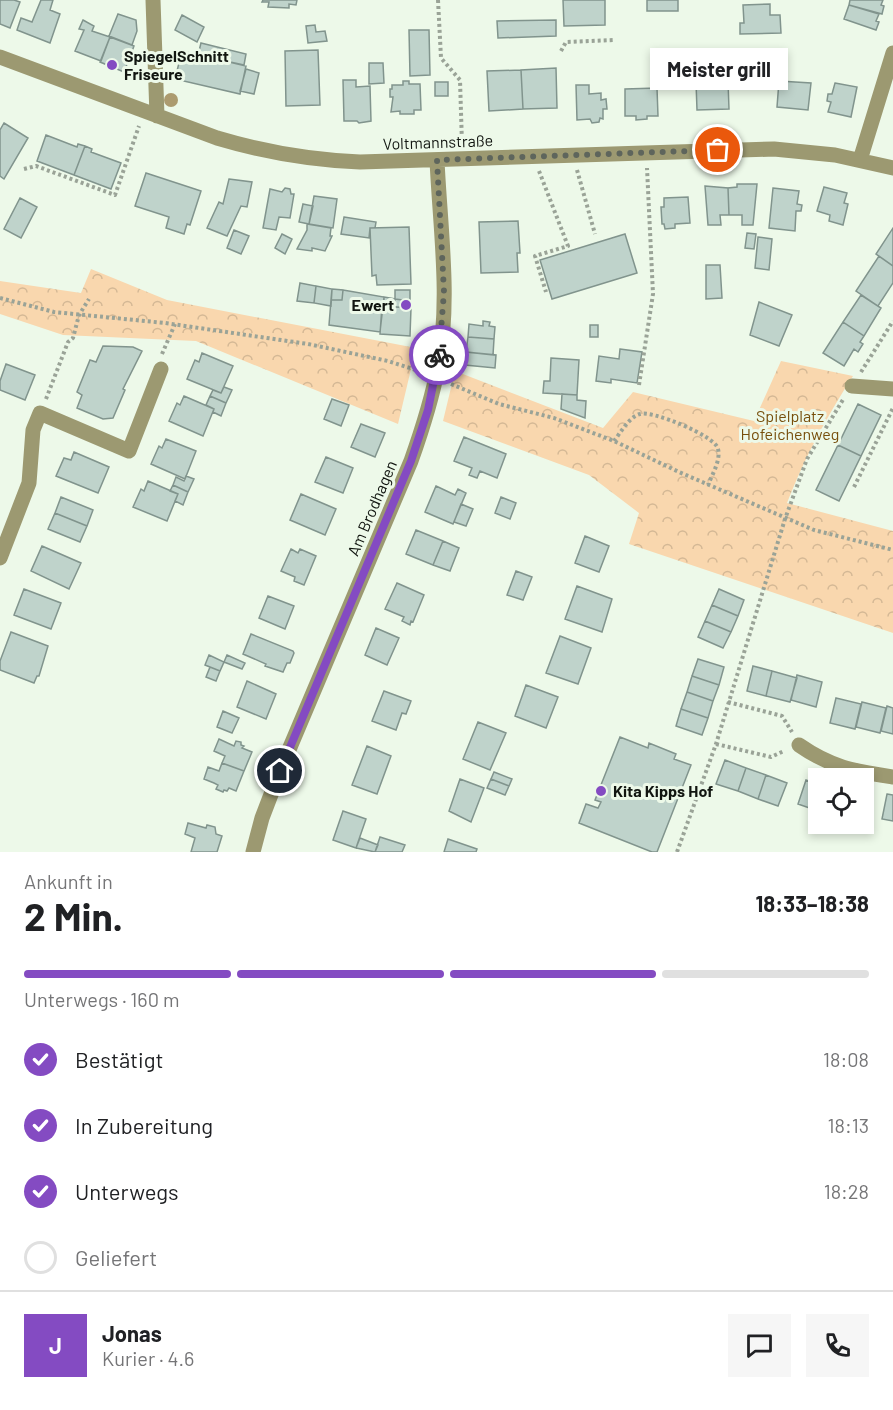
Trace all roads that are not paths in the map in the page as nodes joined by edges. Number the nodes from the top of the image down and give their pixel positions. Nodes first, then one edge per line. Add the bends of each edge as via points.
1 (153, 0) edge
2 (893, 53) edge
3 (5, 59) edge
4 (0, 73) edge
5 (151, 113) junction
6 (437, 160) junction
7 (860, 160) junction
8 (893, 168) edge
9 (161, 369) road end
10 (852, 386) road end
11 (893, 389) edge
12 (0, 558) edge
13 (799, 745) road end
14 (893, 777) edge
15 (253, 852) edge

1 - 5 street
2 - 7 street
3 - 4 street
3 - 5 street, Voltmannstraße
5 - 6 street, Voltmannstraße via 228,141 293,156 360,162
6 - 7 street, Voltmannstraße via 774,149
6 - 15 street, Am Brodhagen via 444,292 436,378 411,461 280,771
7 - 8 street, Voltmannstraße
9 - 12 street via 129,451 40,413 33,430 30,483
10 - 11 street
13 - 14 street via 821,760 854,771

